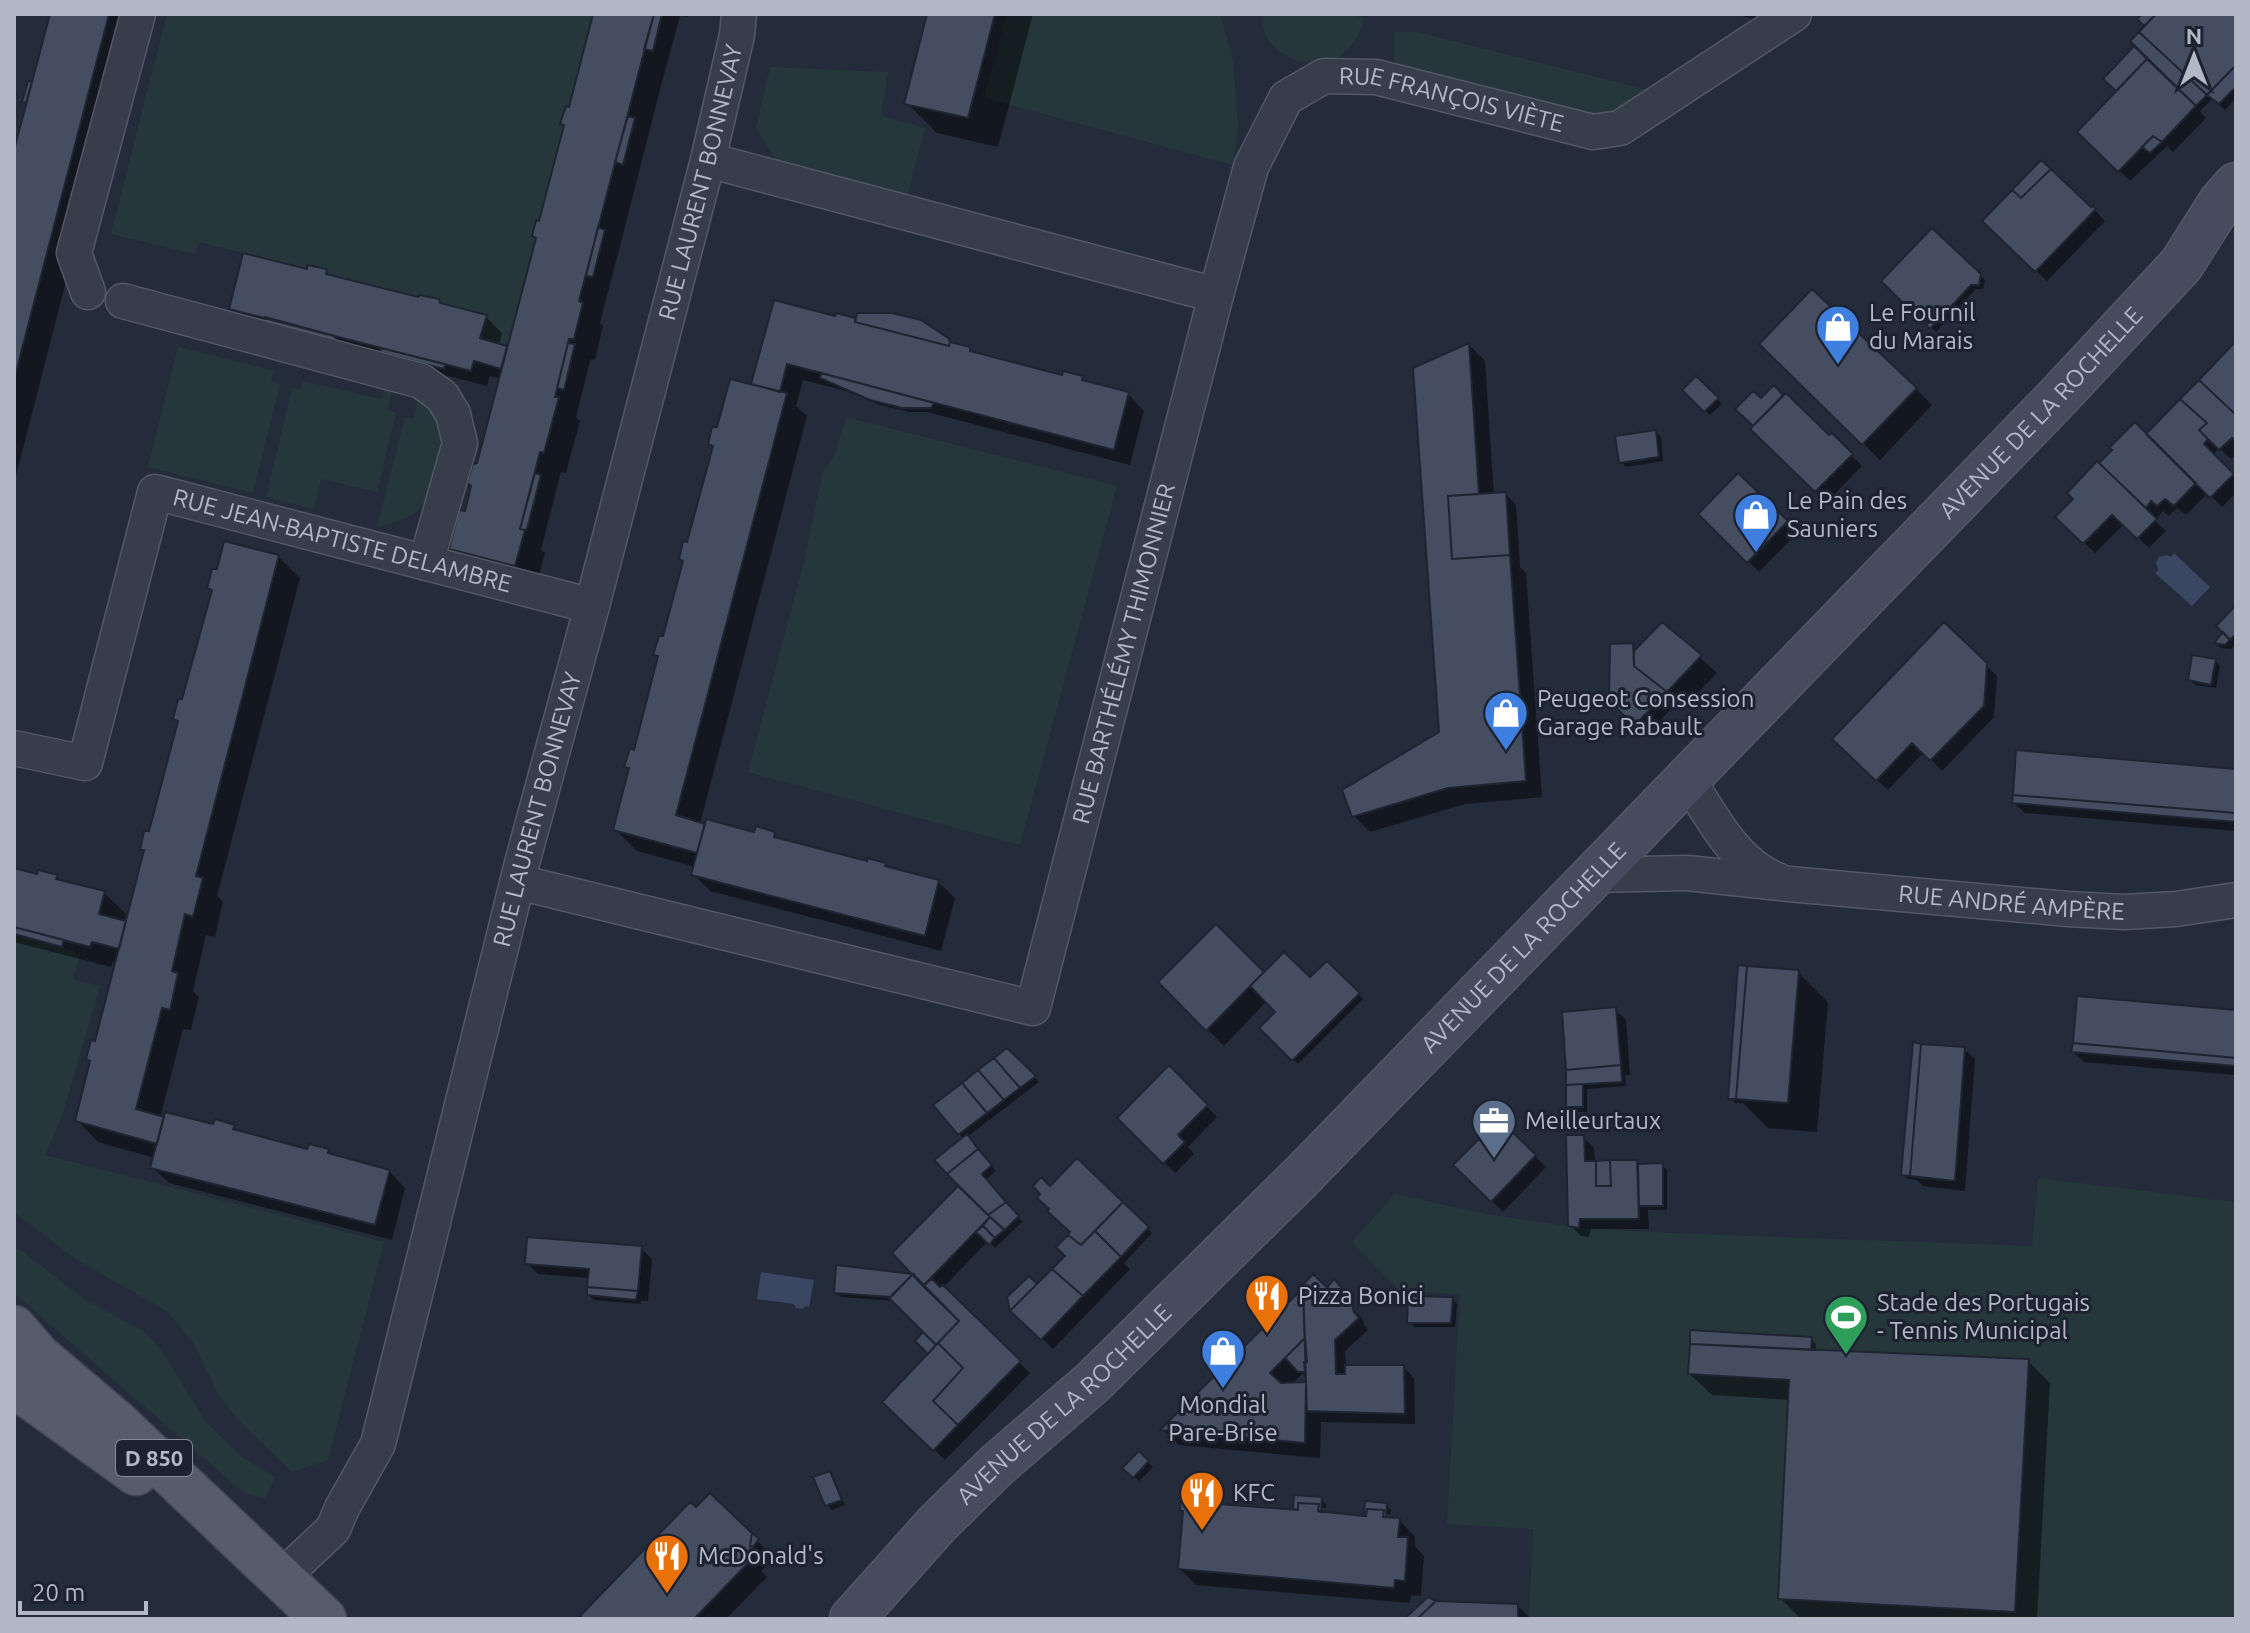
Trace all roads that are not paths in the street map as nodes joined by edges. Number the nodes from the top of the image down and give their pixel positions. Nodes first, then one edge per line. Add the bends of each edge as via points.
1 (138, 14) edge
2 (739, 14) edge
3 (1794, 14) edge
4 (708, 160) junction
5 (2236, 185) edge
6 (2236, 223) edge
7 (2181, 265) junction
8 (88, 292) dead end
9 (1216, 295) junction
10 (123, 301) dead end
11 (426, 563) junction
12 (592, 606) junction
13 (14, 748) edge
14 (1687, 778) junction
15 (1593, 875) junction
16 (518, 882) junction
17 (1789, 884) junction
18 (2236, 900) edge
19 (14, 1328) edge
20 (14, 1385) edge
21 (281, 1578) junction
22 (324, 1619) edge
23 (852, 1619) edge

1 - 8 street via 74,253
2 - 4 street, RUE LAURENT BONNEVAY
3 - 9 street, RUE FRANÇOIS VIÈTE via 1620,128 1593,132 1376,77 1324,76 1286,98 1251,167
4 - 9 street
4 - 12 street, RUE LAURENT BONNEVAY
5 - 7 main road, AVENUE DE LA ROCHELLE
6 - 7 main road, AVENUE DE LA ROCHELLE
7 - 14 main road, AVENUE DE LA ROCHELLE
9 - 16 street, RUE BARTHÉLÉMY THIMONNIER via 1033,1008
10 - 11 street via 421,381 442,396 460,443
11 - 12 street, RUE JEAN-BAPTISTE DELAMBRE
11 - 13 street, RUE JEAN-BAPTISTE DELAMBRE via 155,492 85,763
12 - 16 street, RUE LAURENT BONNEVAY
14 - 15 main road, AVENUE DE LA ROCHELLE
14 - 17 street, RUE ANDRÉ AMPÈRE via 1745,859 1764,875
15 - 17 street, RUE ANDRÉ AMPÈRE via 1687,873
15 - 23 main road, AVENUE DE LA ROCHELLE via 1291,1187 1093,1382 937,1524
16 - 21 street, RUE LAURENT BONNEVAY via 378,1444 333,1529
17 - 18 street, RUE ANDRÉ AMPÈRE via 2124,912
19 - 21 main road, D 850 via 38,1356
20 - 21 main road, D 850
21 - 22 main road, D 850

